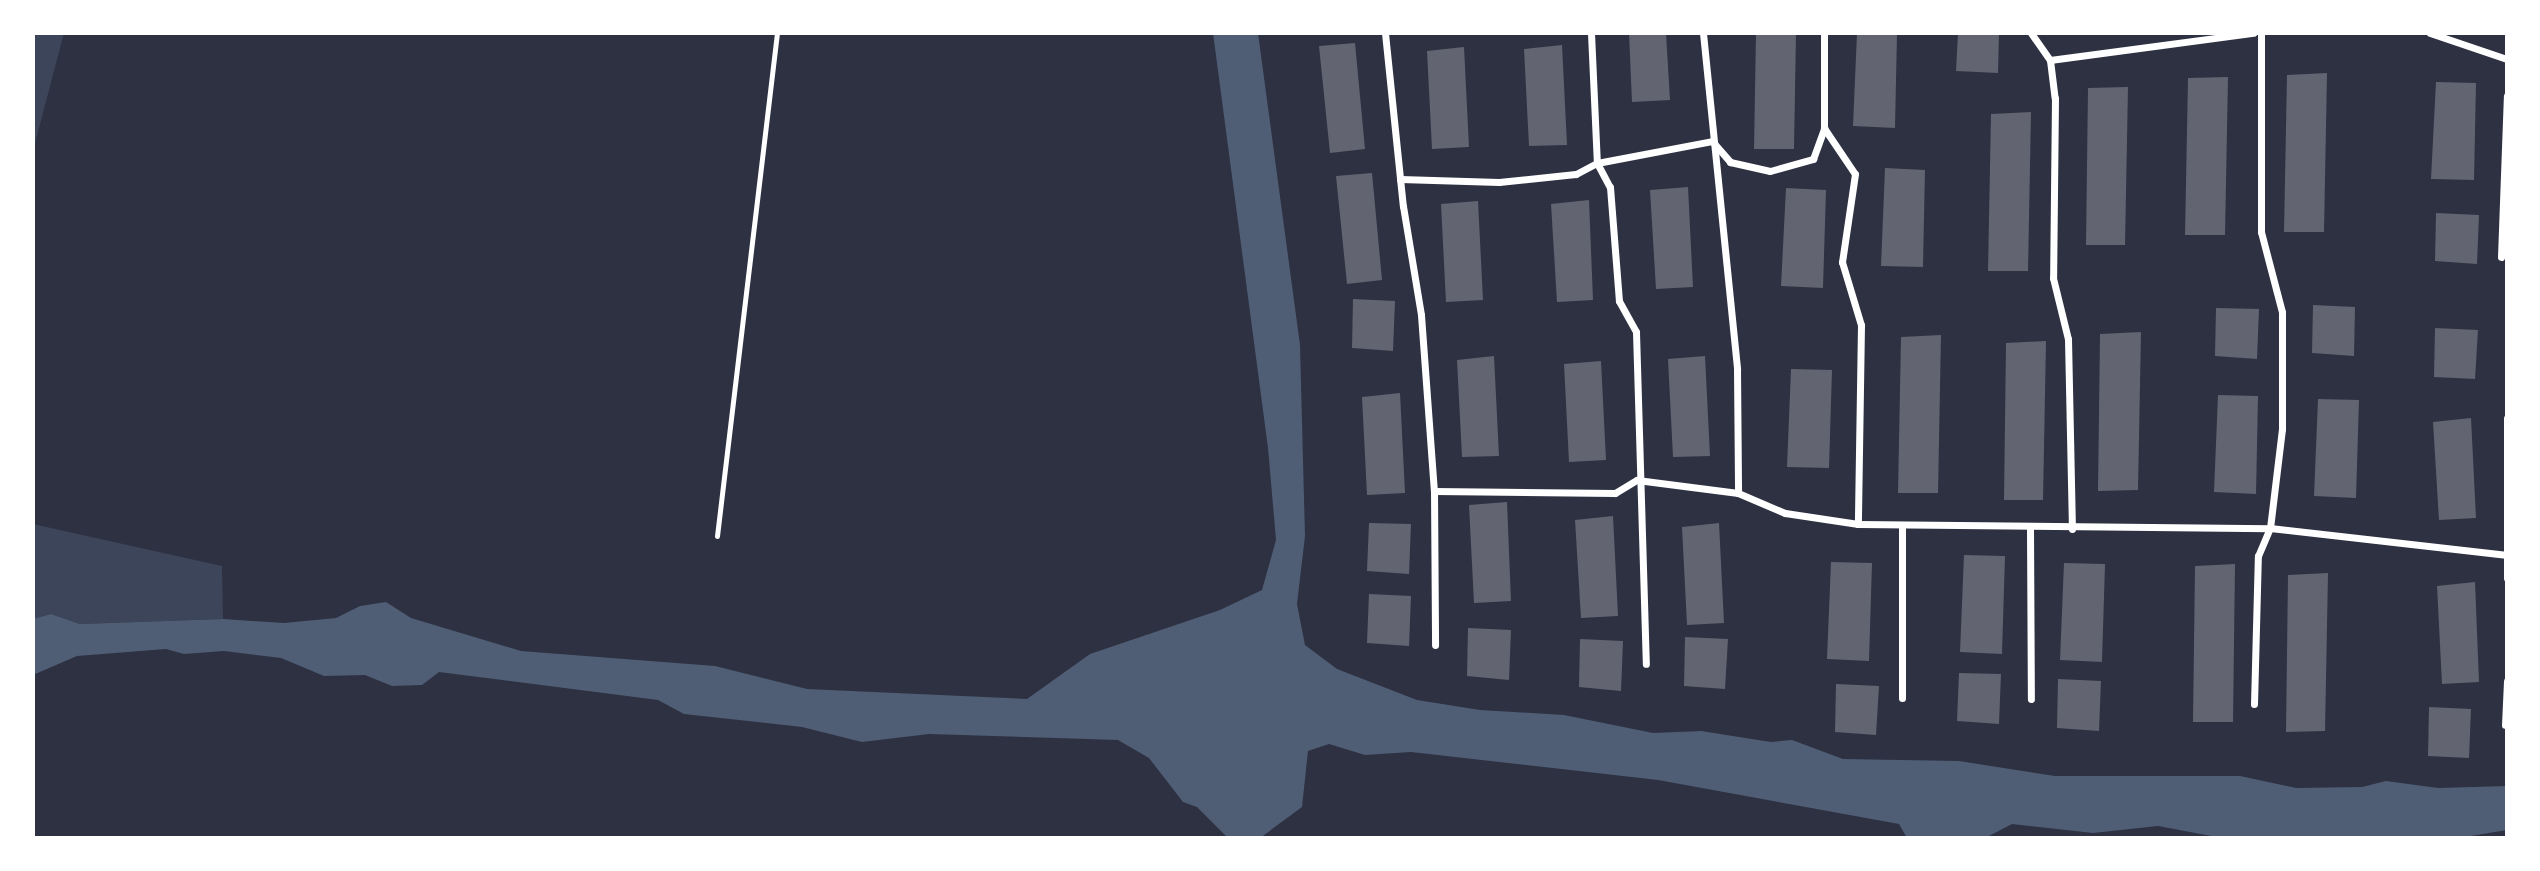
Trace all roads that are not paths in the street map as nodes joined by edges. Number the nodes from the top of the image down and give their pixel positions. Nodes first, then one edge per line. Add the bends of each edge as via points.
1 (778, 33) edge
2 (1385, 33) edge
3 (1591, 33) edge
4 (1703, 33) edge
5 (1824, 33) edge
6 (2031, 33) edge
7 (2253, 33) edge
8 (2261, 33) edge
9 (2430, 33) edge
10 (2507, 59) edge
11 (2050, 60) junction
12 (2507, 96) edge
13 (1824, 128) junction
14 (1713, 141) junction
15 (1597, 163) junction
16 (1400, 179) junction
17 (2501, 257) dead end
18 (2507, 418) edge
19 (1637, 481) junction
20 (1434, 491) junction
21 (1738, 493) junction
22 (1858, 524) junction
23 (1902, 527) junction
24 (2030, 528) junction
25 (2270, 528) junction
26 (2072, 529) junction
27 (717, 536) dead end
28 (2505, 555) edge
29 (2507, 578) edge
30 (1435, 645) dead end
31 (1646, 664) dead end
32 (2507, 681) edge
33 (1902, 698) dead end
34 (2032, 699) dead end
35 (2254, 704) dead end
36 (2505, 725) dead end

1 - 27 lane
2 - 16 street
3 - 15 street
4 - 14 street
5 - 13 street
6 - 11 street
7 - 11 street
8 - 25 street via 2261,232 2282,312 2282,429
9 - 10 street
11 - 26 street via 2055,98 2053,278 2068,339
12 - 17 street
13 - 14 street via 1813,159 1770,171 1730,162
13 - 22 street via 1855,174 1842,262 1861,325
14 - 15 street
14 - 21 street via 1737,369
15 - 16 street via 1576,174 1499,182
15 - 19 street via 1611,187 1619,301 1636,332
16 - 20 street via 1421,315
18 - 28 street
19 - 20 street via 1615,492
19 - 21 street
19 - 31 street
20 - 30 street
21 - 22 street via 1785,513
22 - 23 street
23 - 24 street
23 - 33 street
24 - 26 street
24 - 34 street
25 - 26 street
25 - 28 street
25 - 35 street via 2258,556
28 - 29 street
32 - 36 street

